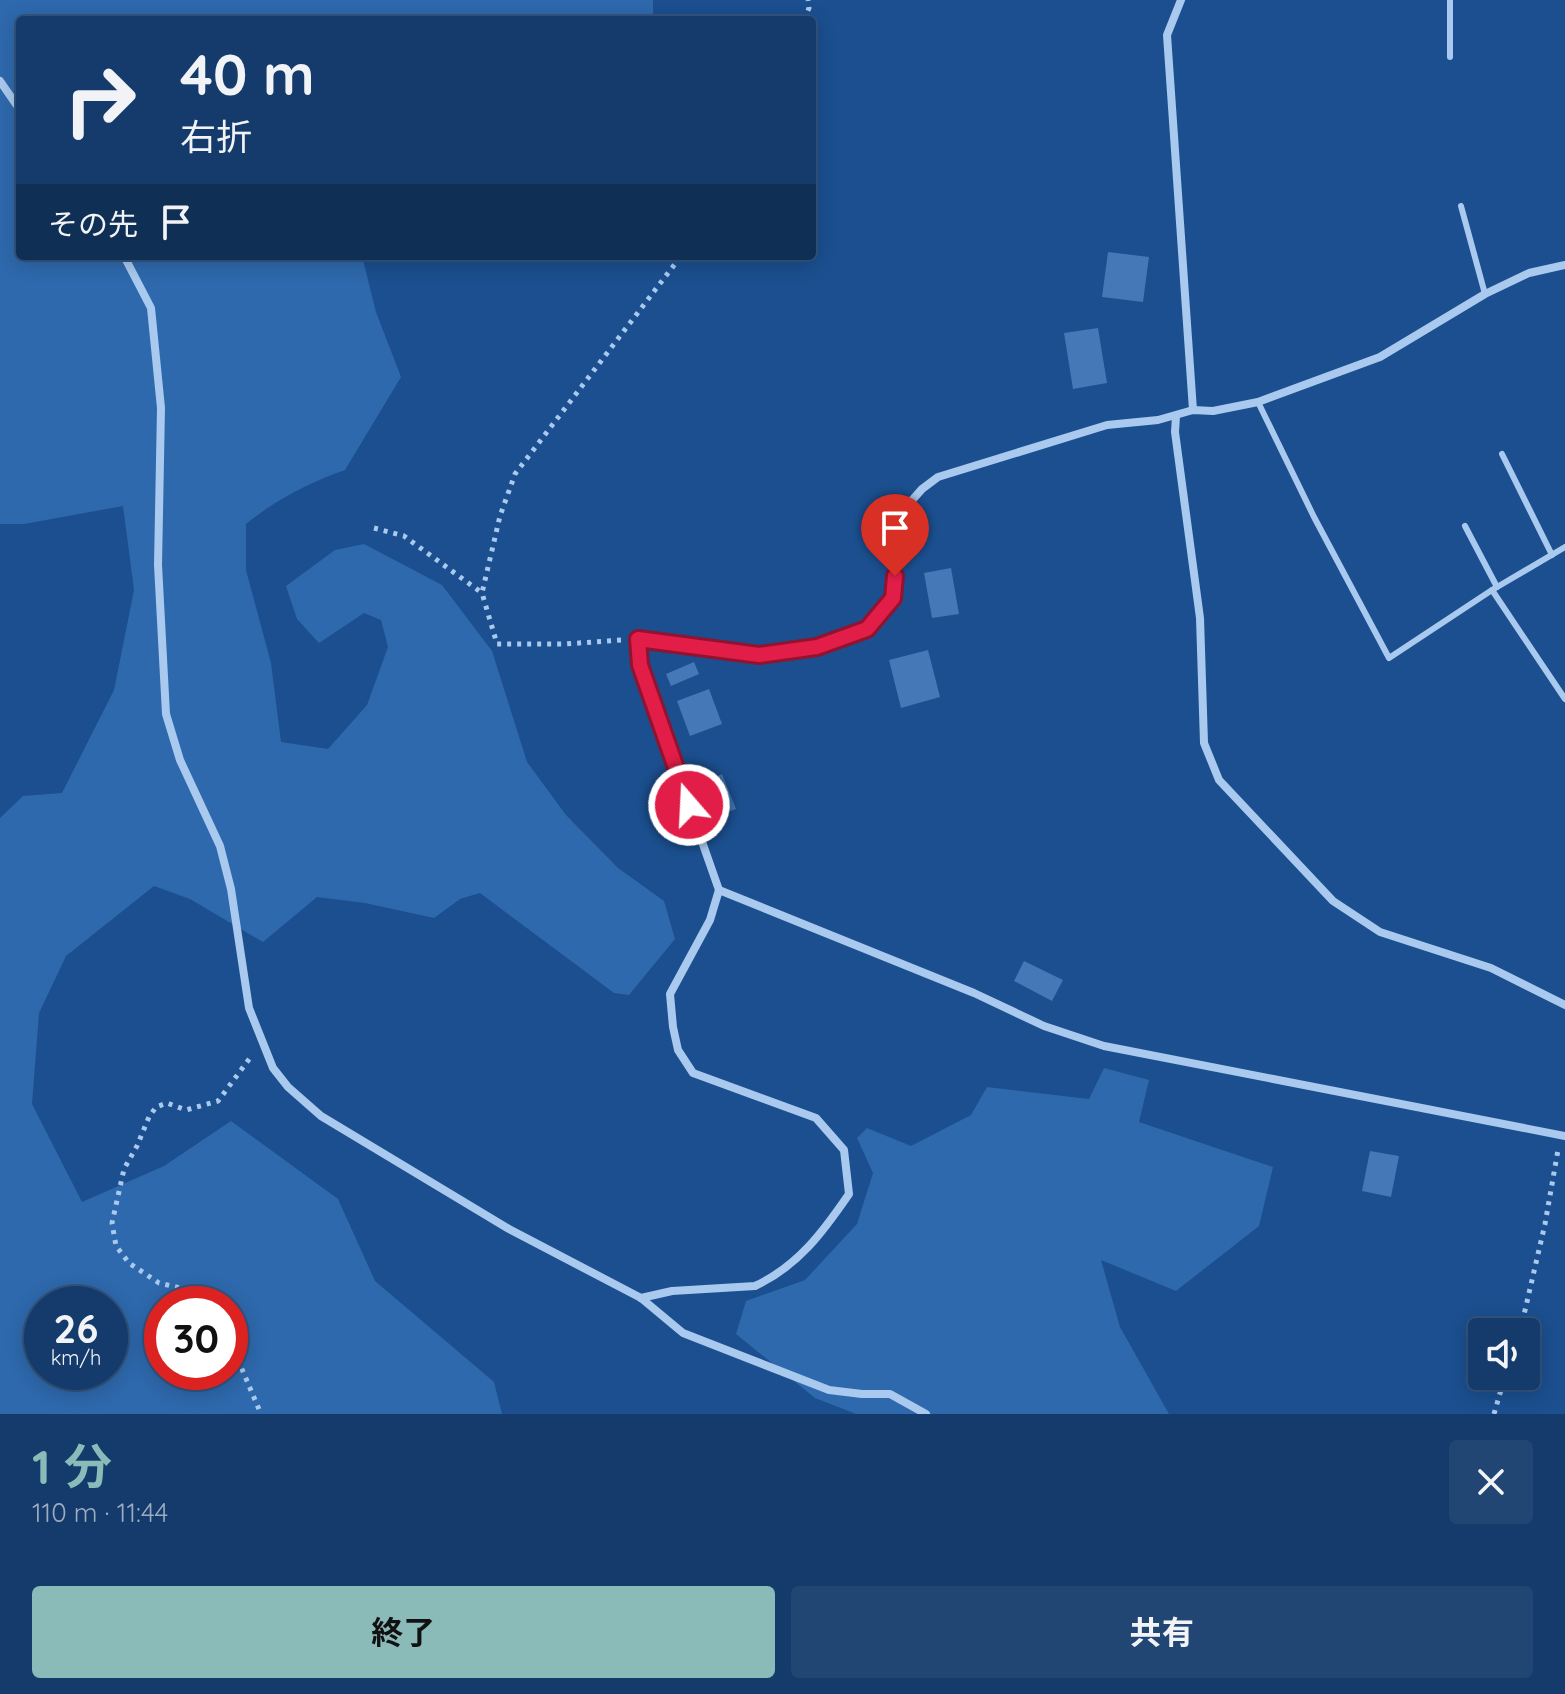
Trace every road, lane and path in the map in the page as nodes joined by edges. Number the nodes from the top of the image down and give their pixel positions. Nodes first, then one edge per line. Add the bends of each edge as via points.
1 (1181, 0) edge
2 (1450, 0) edge
3 (1450, 57) dead end
4 (0, 81) edge
5 (16, 104) edge
6 (1461, 206) dead end
7 (126, 260) edge
8 (678, 260) edge
9 (1565, 265) edge
10 (1485, 294) junction
11 (1258, 402) junction
12 (1193, 410) junction
13 (1176, 416) junction
14 (1502, 454) dead end
15 (1465, 526) dead end
16 (374, 528) dead end
17 (1565, 547) edge
18 (1552, 555) junction
19 (1494, 588) junction
20 (482, 593) junction
21 (638, 639) junction
22 (1565, 699) edge
23 (719, 890) junction
24 (1565, 1005) edge
25 (260, 1040) junction
26 (1564, 1131) edge
27 (172, 1286) edge
28 (641, 1298) junction
29 (1523, 1318) edge
30 (248, 1383) edge
31 (1501, 1390) edge
32 (261, 1414) edge
33 (926, 1414) edge
34 (1494, 1414) edge

1 - 12 street via 1167,35
2 - 3 lane
4 - 5 street
6 - 10 lane
7 - 25 street via 151,308 161,408 158,565 166,714 180,760 220,846 249,1008
8 - 20 path via 515,474
9 - 10 street via 1529,273
10 - 11 street via 1380,357
11 - 12 street
11 - 19 lane via 1389,658
12 - 13 street
13 - 21 street via 1107,425 938,477 907,506 893,598 867,629 817,647 759,655
13 - 24 street via 1200,618 1204,743 1219,780 1333,901 1380,932 1491,968
14 - 18 lane
15 - 19 lane
16 - 20 path via 404,536
17 - 18 lane
18 - 19 lane
19 - 22 lane
20 - 21 path via 497,644
21 - 23 street via 640,665
23 - 26 street via 1104,1046
23 - 28 street via 710,920 670,994 678,1050 693,1073 816,1118 844,1150 849,1194 821,1236 766,1281
25 - 27 path via 218,1101 186,1110 167,1103 156,1107 124,1169 112,1223 116,1246 129,1263
25 - 28 street via 280,1078 321,1116 509,1229
26 - 29 path
28 - 33 street via 683,1333 829,1390 890,1394
30 - 32 path
31 - 34 path

